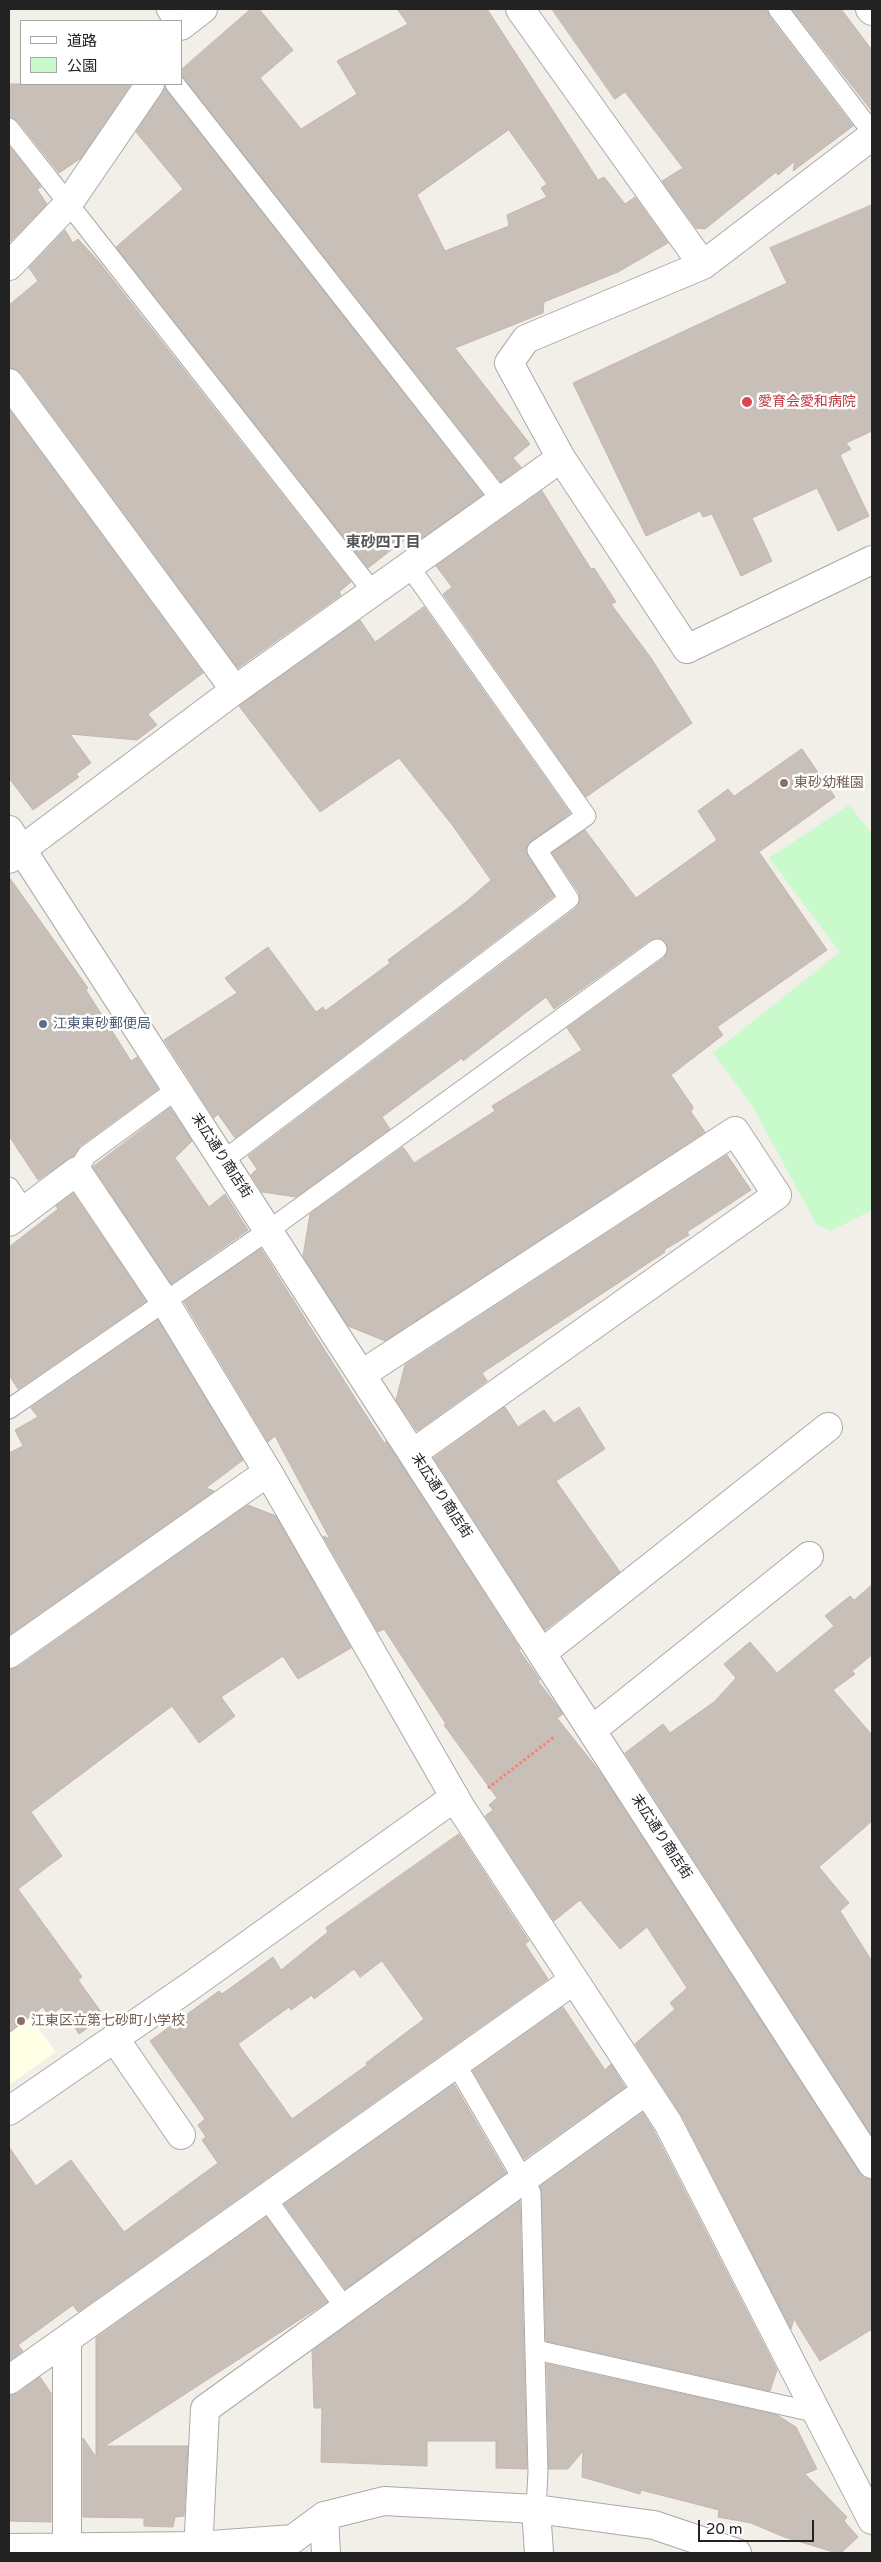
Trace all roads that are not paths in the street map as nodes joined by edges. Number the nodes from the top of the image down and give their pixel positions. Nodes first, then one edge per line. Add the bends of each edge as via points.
1 (166, 9) edge
2 (203, 9) edge
3 (520, 9) edge
4 (778, 9) edge
5 (172, 20) edge
6 (182, 25) edge
7 (149, 85) edge
8 (176, 85) edge
9 (9, 128) edge
10 (872, 132) edge
11 (872, 136) edge
12 (68, 204) junction
13 (703, 265) junction
14 (9, 266) edge
15 (9, 383) edge
16 (561, 458) junction
17 (501, 500) junction
18 (872, 560) edge
19 (408, 566) junction
20 (373, 592) junction
21 (235, 690) junction
22 (13, 846) edge
23 (657, 949) dead end
24 (177, 1088) junction
25 (224, 1160) junction
26 (76, 1171) junction
27 (9, 1187) edge
28 (16, 1216) edge
29 (269, 1230) junction
30 (165, 1302) junction
31 (362, 1374) junction
32 (9, 1409) edge
33 (828, 1428) dead end
34 (413, 1453) junction
35 (268, 1472) junction
36 (809, 1556) dead end
37 (542, 1653) junction
38 (9, 1654) edge
39 (587, 1723) junction
40 (458, 1802) junction
41 (574, 1980) junction
42 (115, 2039) junction
43 (456, 2064) junction
44 (646, 2091) junction
45 (9, 2111) edge
46 (180, 2135) dead end
47 (872, 2164) edge
48 (524, 2179) junction
49 (266, 2198) junction
50 (345, 2308) junction
51 (67, 2340) junction
52 (536, 2350) junction
53 (9, 2380) edge
54 (818, 2413) junction
55 (536, 2509) junction
56 (324, 2516) junction
57 (872, 2520) edge
58 (9, 2548) edge
59 (198, 2550) edge
60 (67, 2551) edge
61 (326, 2553) edge
62 (540, 2553) edge
63 (737, 2553) edge

1 - 5 lane
2 - 6 street
3 - 13 street
4 - 10 lane
7 - 12 street
8 - 17 lane
9 - 12 lane
11 - 13 street
12 - 14 street
12 - 20 lane
13 - 16 street via 526,339 509,364
15 - 21 street
16 - 17 street
16 - 18 street via 687,649
17 - 19 street
19 - 20 street
19 - 25 lane via 586,816 537,850 569,899
20 - 21 street
21 - 22 street
22 - 24 street, 末広通り商店街
23 - 29 lane
24 - 25 street, 末広通り商店街
24 - 26 lane via 87,1155
25 - 29 street, 末広通り商店街
26 - 28 street
26 - 30 street
27 - 28 lane
29 - 30 lane
29 - 31 street, 末広通り商店街
30 - 32 lane
30 - 35 street
31 - 34 street, 末広通り商店街
31 - 34 street via 735,1131 778,1195
33 - 37 street
34 - 37 street, 末広通り商店街
35 - 38 street
35 - 40 street
36 - 39 street
37 - 39 street, 末広通り商店街
39 - 47 street, 末広通り商店街
40 - 41 street
40 - 42 street
41 - 43 street
41 - 44 street
42 - 45 street
42 - 46 street
43 - 48 lane
43 - 49 street
44 - 48 street
44 - 54 street via 668,2123
48 - 50 street
48 - 52 lane via 531,2193
49 - 50 lane
49 - 51 street
50 - 59 street via 205,2409
51 - 53 street
51 - 60 street
52 - 54 lane
52 - 55 lane
54 - 57 street
55 - 56 street via 384,2501
55 - 62 street
55 - 63 street via 654,2525
56 - 59 street via 293,2539
56 - 61 street
58 - 60 street
59 - 60 street

